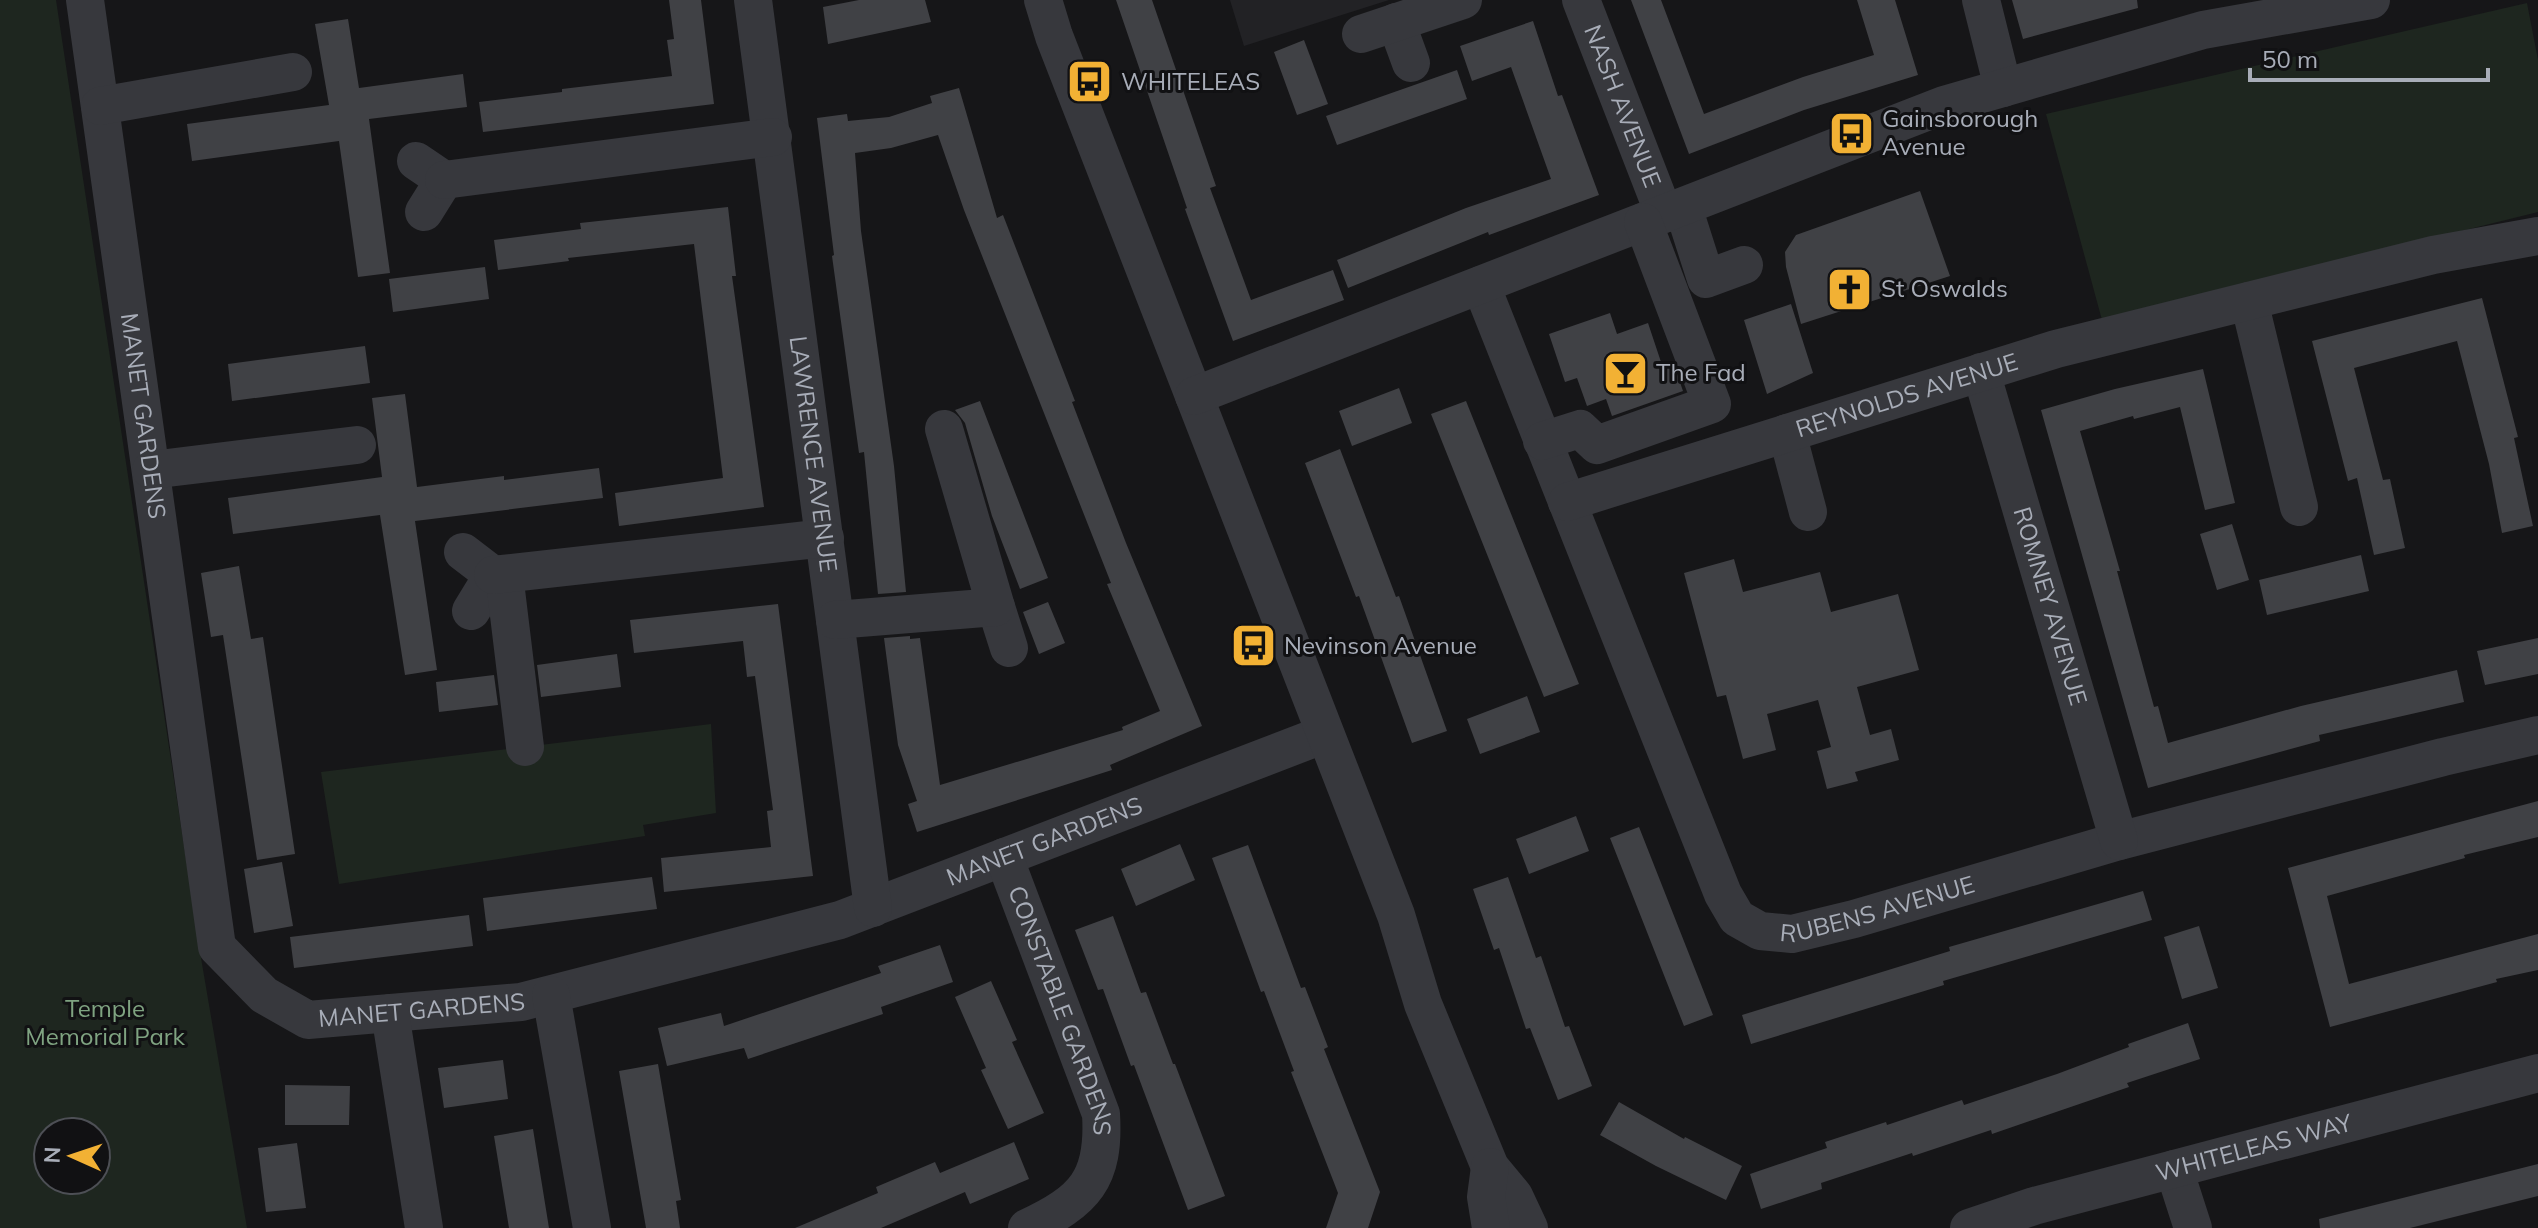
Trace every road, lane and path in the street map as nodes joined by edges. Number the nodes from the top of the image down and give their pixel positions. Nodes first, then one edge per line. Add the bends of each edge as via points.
1 (85, 0) edge
2 (753, 0) edge
3 (1043, 0) edge
4 (1463, 0) edge
5 (1581, 0) edge
6 (1981, 0) edge
7 (2371, 0) edge
8 (1411, 63) dead end
9 (293, 72) dead end
10 (2003, 88) junction
11 (100, 106) junction
12 (773, 137) junction
13 (424, 212) dead end
14 (1663, 214) junction
15 (2536, 247) edge
16 (1744, 265) dead end
17 (1481, 285) junction
18 (2249, 301) junction
19 (1981, 372) junction
20 (1194, 396) junction
21 (944, 429) dead end
22 (1787, 433) junction
23 (1542, 441) junction
24 (357, 445) dead end
25 (151, 470) junction
26 (1567, 502) junction
27 (2299, 507) dead end
28 (1808, 512) dead end
29 (825, 538) junction
30 (463, 552) dead end
31 (498, 574) junction
32 (996, 607) junction
33 (471, 611) dead end
34 (835, 620) junction
35 (1009, 648) dead end
36 (1325, 734) junction
37 (2538, 735) edge
38 (525, 747) dead end
39 (2119, 841) junction
40 (1004, 857) junction
41 (873, 908) junction
42 (551, 995) junction
43 (390, 1013) junction
44 (2538, 1073) edge
45 (1490, 1167) junction
46 (2174, 1169) junction
47 (424, 1228) edge
48 (592, 1228) edge
49 (1027, 1228) edge
50 (1491, 1228) edge
51 (1529, 1228) edge
52 (1969, 1228) edge
53 (2193, 1228) edge

1 - 11 street, MANET GARDENS
2 - 12 street, LAWRENCE AVENUE
3 - 20 street
4 - 8 street via 1379,28
5 - 14 street, NASH AVENUE
6 - 10 street
7 - 10 street via 2203,30
9 - 11 street
10 - 14 street via 1944,105
11 - 25 street, MANET GARDENS
12 - 13 street via 430,170
12 - 29 street, LAWRENCE AVENUE
14 - 16 street via 1706,279
14 - 17 street
14 - 23 street via 1712,404 1597,445 1580,429
15 - 18 street, REYNOLDS AVENUE via 2433,255
17 - 20 street
17 - 23 street, RUBENS AVENUE
18 - 19 street, REYNOLDS AVENUE
18 - 27 street
19 - 22 street, REYNOLDS AVENUE
19 - 39 street, ROMNEY AVENUE
20 - 36 street
21 - 32 street
22 - 26 street, REYNOLDS AVENUE
22 - 28 street
23 - 26 street, RUBENS AVENUE
24 - 25 street
25 - 43 street, MANET GARDENS via 217,947 264,995 308,1020
26 - 39 street, RUBENS AVENUE via 1737,918 1760,931 1792,934
29 - 31 street
29 - 34 street, LAWRENCE AVENUE
30 - 31 street
31 - 33 street
31 - 38 street
32 - 34 street
32 - 35 street
34 - 41 street, LAWRENCE AVENUE
36 - 40 street, MANET GARDENS
36 - 45 street via 1396,915 1423,1004
37 - 39 street, RUBENS AVENUE
40 - 41 street, MANET GARDENS
40 - 49 street, CONSTABLE GARDENS via 1101,1114 1103,1145 1094,1177 1079,1196
41 - 42 street, MANET GARDENS
42 - 43 street, MANET GARDENS
42 - 48 street
43 - 47 street
44 - 46 street, WHITELEAS WAY
45 - 50 street via 1486,1197
45 - 51 street via 1514,1196
46 - 52 street, WHITELEAS WAY
46 - 53 street

